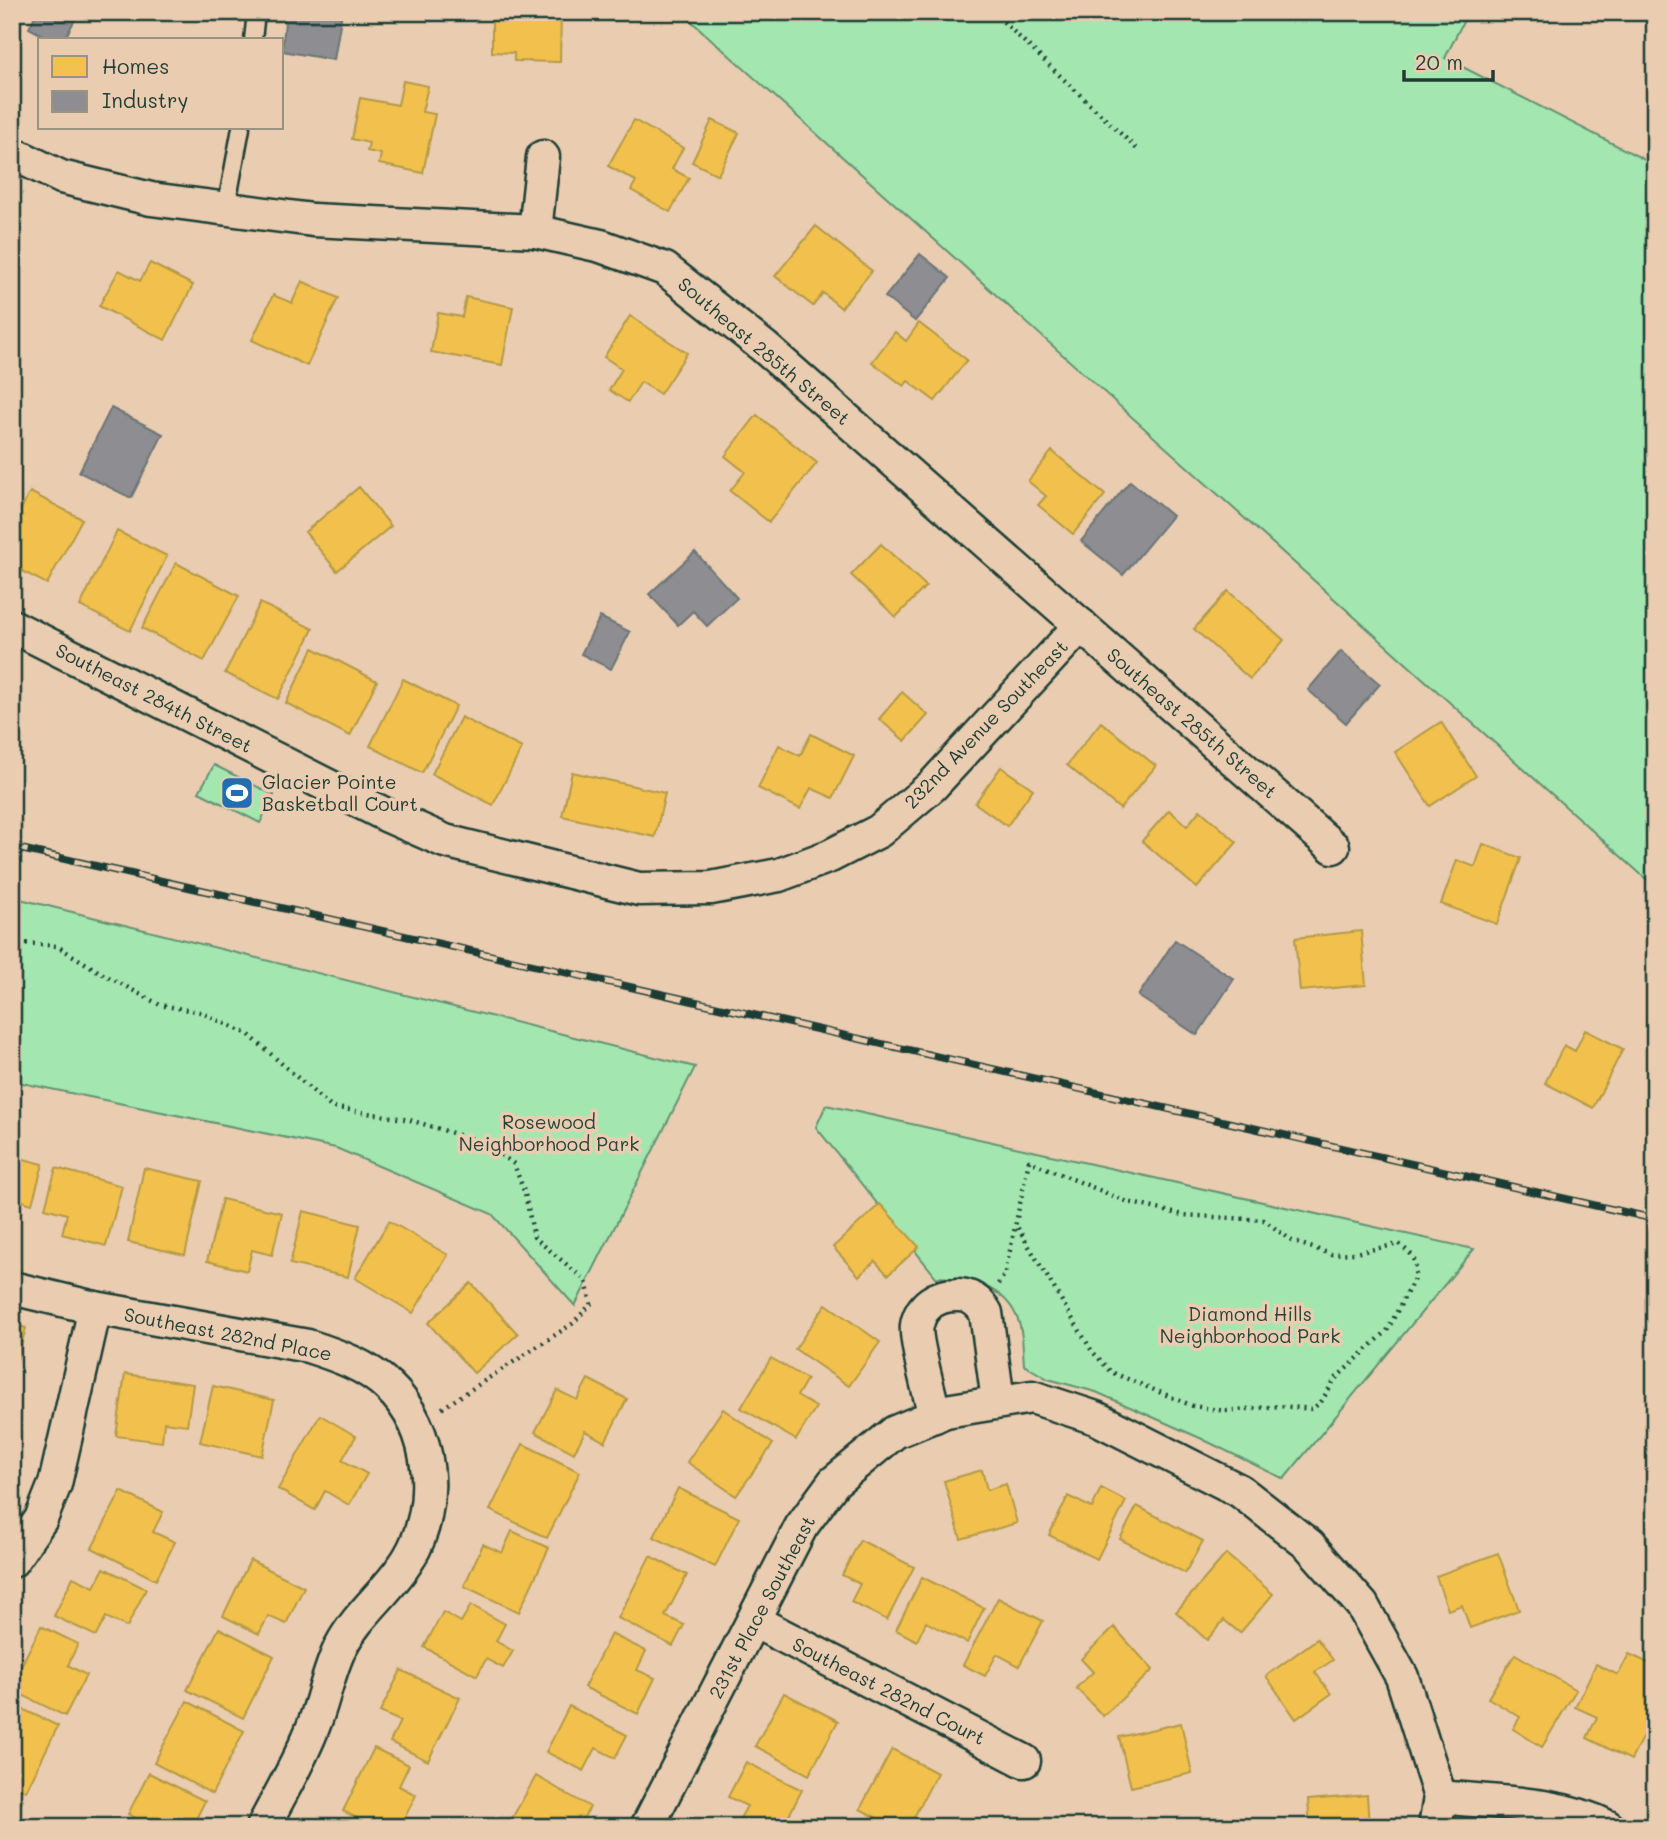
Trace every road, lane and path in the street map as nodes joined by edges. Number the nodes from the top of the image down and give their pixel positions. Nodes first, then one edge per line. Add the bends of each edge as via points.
1 (256, 12) edge
2 (993, 12) edge
3 (253, 38) edge
4 (241, 130) edge
5 (1139, 151) dead end
6 (12, 153) edge
7 (543, 158) dead end
8 (226, 209) junction
9 (535, 231) junction
10 (1081, 625) junction
11 (12, 626) edge
12 (1333, 847) dead end
13 (488, 853) joint
14 (12, 942) edge
15 (1016, 1225) junction
16 (12, 1288) edge
17 (95, 1308) junction
18 (983, 1308) junction
19 (998, 1401) junction
20 (934, 1416) junction
21 (416, 1426) junction
22 (12, 1561) edge
23 (754, 1621) junction
24 (1024, 1761) dead end
25 (1437, 1812) edge
26 (263, 1827) edge
27 (647, 1827) edge
28 (1608, 1827) edge

1 - 3 lane
2 - 5 path
4 - 8 lane
6 - 8 street, Southeast 285th Street via 61,177 151,199
7 - 9 street
8 - 9 street, Southeast 285th Street via 313,220
9 - 10 street, Southeast 285th Street via 601,246 664,270 764,347
10 - 12 street, Southeast 285th Street
10 - 13 street, 232nd Avenue Southeast via 932,786 879,831 830,856 779,875 711,888 639,889
11 - 13 street, Southeast 284th Street via 386,816 444,841
14 - 21 path via 57,946 160,1004 200,1012 248,1034 331,1107 410,1120 482,1142 514,1164 534,1237 586,1281 591,1304 572,1324
15 - 15 path via 1092,1351 1111,1372 1193,1406 1225,1411 1280,1406 1312,1409 1335,1379 1387,1331 1415,1277 1416,1263 1399,1244 1331,1254 1292,1241 1264,1220 1183,1216 1128,1202 1029,1161
15 - 18 path via 1004,1275
16 - 17 street, Southeast 282nd Place
17 - 21 street, Southeast 282nd Place via 334,1354 387,1384 403,1401
17 - 22 street via 55,1484 41,1519
18 - 19 street
18 - 20 street via 980,1302 960,1294 940,1296 923,1308 916,1328
19 - 20 street, 231st Place Southeast
19 - 25 street, 231st Place Southeast via 1032,1397 1096,1418 1240,1491 1309,1545 1362,1605 1402,1677
20 - 23 street, 231st Place Southeast via 895,1432 834,1482 801,1527
21 - 26 street, Southeast 282nd Place via 426,1456 423,1529 409,1559 342,1645 314,1726
23 - 24 street, Southeast 282nd Court
23 - 27 street, 231st Place Southeast
25 - 28 street via 1553,1809

